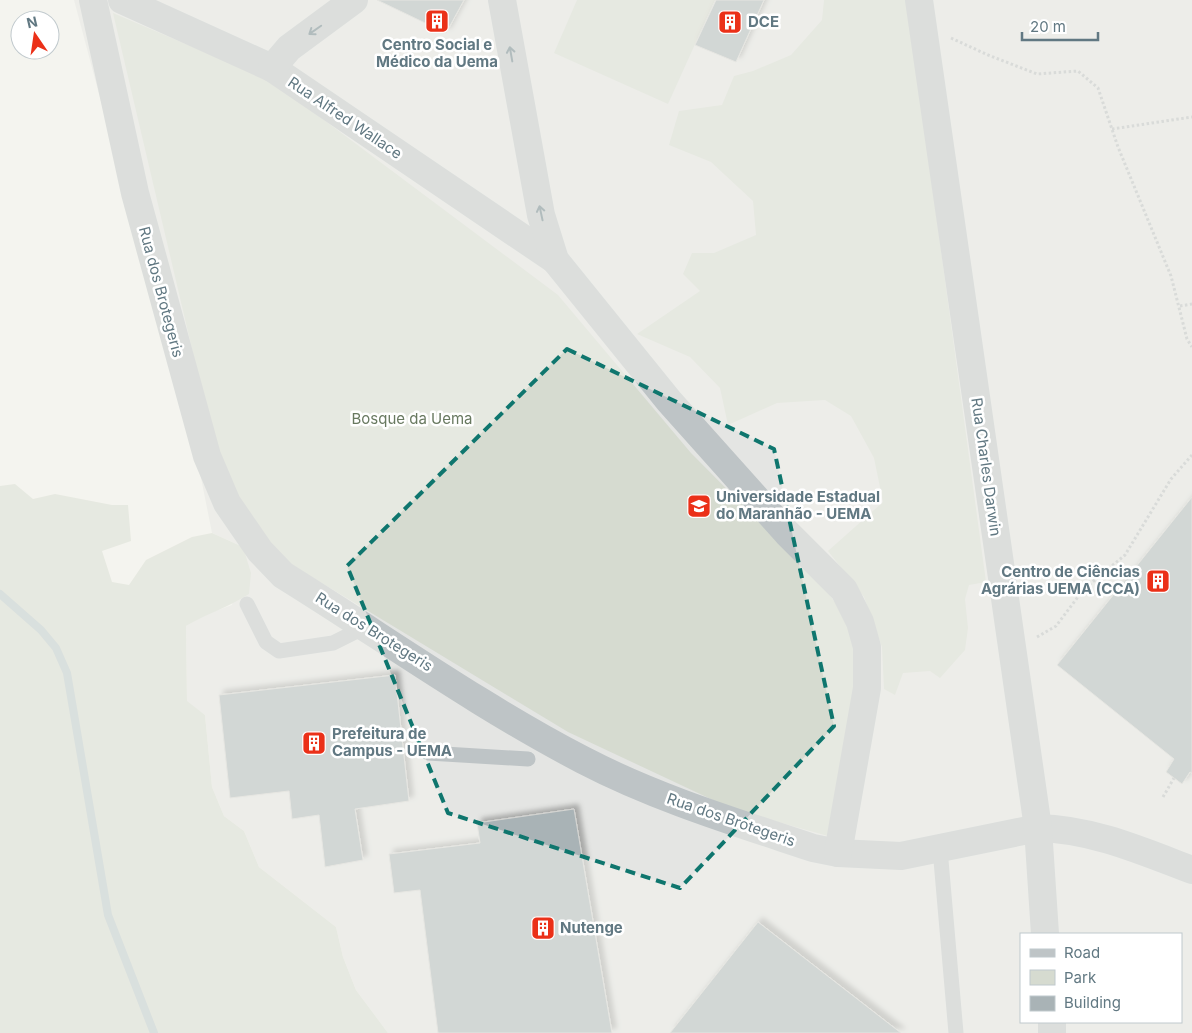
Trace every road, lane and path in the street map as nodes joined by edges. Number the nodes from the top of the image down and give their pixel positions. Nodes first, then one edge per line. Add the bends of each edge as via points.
1 (93, 0) edge
2 (122, 0) edge
3 (354, 0) edge
4 (502, 0) edge
5 (919, 0) edge
6 (946, 35) dead end
7 (272, 68) junction
8 (1192, 117) edge
9 (1112, 129) junction
10 (555, 260) junction
11 (1192, 304) edge
12 (1180, 306) junction
13 (1192, 347) edge
14 (1192, 455) edge
15 (247, 604) dead end
16 (364, 626) junction
17 (1030, 640) dead end
18 (428, 753) dead end
19 (528, 759) dead end
20 (1174, 778) dead end
21 (1163, 797) dead end
22 (1038, 828) junction
23 (940, 849) junction
24 (838, 853) junction
25 (1192, 870) edge
26 (1046, 933) edge
27 (956, 1033) edge

1 - 16 street, Rua dos Brotegeris via 137,202 196,420 227,503 260,551 283,575
2 - 7 street, Rua Alfred Wallace
3 -> 7 street via 289,48
10 -> 4 street via 541,214
5 - 22 street, Rua Charles Darwin
6 - 9 path via 1037,74 1078,71 1098,88
7 - 10 street, Rua Alfred Wallace
8 - 9 path
9 - 12 path
10 - 24 street via 669,401 787,533 844,590 855,610 867,648 867,688
11 - 12 path
12 - 13 path
14 - 17 path via 1171,479 1125,554 1084,590 1056,626
15 - 16 lane via 266,642 279,650 333,643
16 - 24 street, Rua dos Brotegeris via 582,760 718,817 812,848
18 - 19 lane
20 - 21 path
22 - 23 street, Rua dos Brotegeris
22 - 25 street, Rua dos Brotegeris via 1086,833
22 - 26 street, Rua Charles Darwin
23 - 24 street, Rua dos Brotegeris via 901,856
23 - 27 lane

